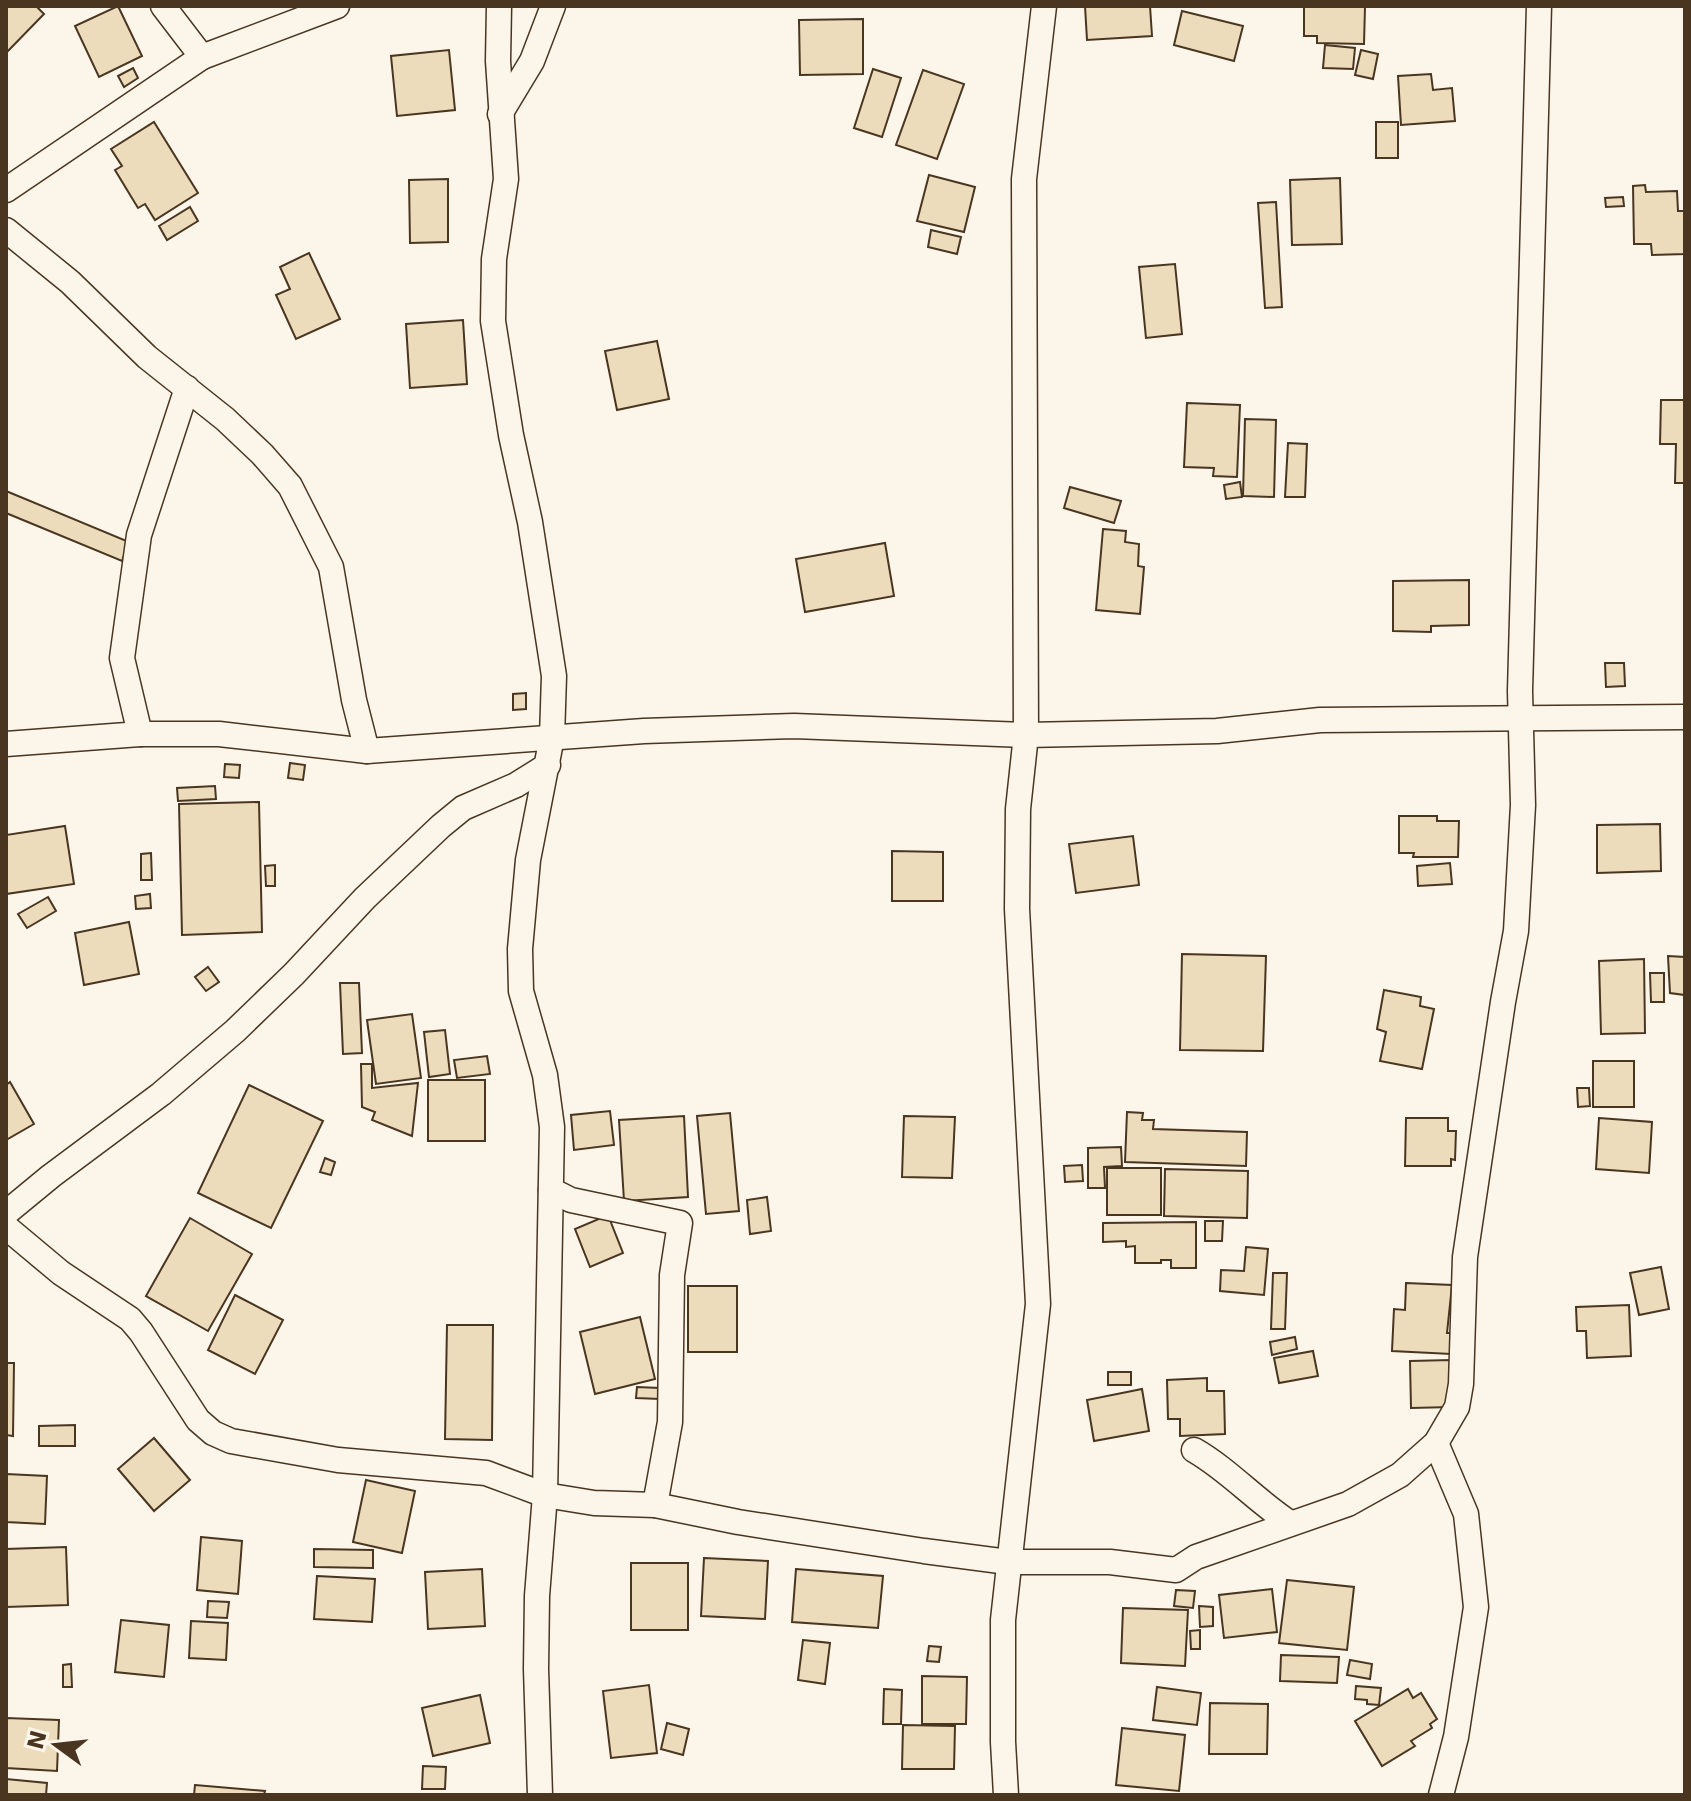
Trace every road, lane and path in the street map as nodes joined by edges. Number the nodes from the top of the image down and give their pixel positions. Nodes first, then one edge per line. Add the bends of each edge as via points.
1 (163, 6) edge
2 (337, 6) edge
3 (499, 6) edge
4 (553, 6) edge
5 (1044, 6) edge
6 (1539, 6) edge
7 (202, 57) junction
8 (500, 114) junction
9 (6, 190) edge
10 (6, 230) edge
11 (187, 388) junction
12 (1520, 717) junction
13 (1685, 717) edge
14 (140, 734) junction
15 (1026, 735) junction
16 (552, 737) junction
17 (6, 744) edge
18 (367, 751) junction
19 (548, 765) junction
20 (551, 1190) junction
21 (6, 1213) edge
22 (6, 1227) edge
23 (1436, 1443) junction
24 (1194, 1450) dead end
25 (545, 1495) junction
26 (655, 1505) junction
27 (1290, 1523) junction
28 (1008, 1562) junction
29 (540, 1795) edge
30 (1006, 1795) edge
31 (1441, 1795) edge

1 - 7 street
2 - 7 street
3 - 8 street
4 - 8 street via 532,61
5 - 15 street via 1024,179
6 - 12 street
7 - 9 street
8 - 16 street via 506,179 494,259 493,321 554,676
10 - 11 street
11 - 14 street via 139,535 124,643 122,658
11 - 18 street via 262,454 290,486 310,522 331,567
12 - 13 street
12 - 15 street via 1320,720 1217,731
12 - 23 street via 1523,805 1516,931 1465,1257 1461,1384 1457,1407
14 - 17 street
14 - 18 street via 219,734
15 - 16 street via 794,726
15 - 28 street via 1018,809 1017,909 1038,1304
16 - 18 street
16 - 19 street
19 - 20 street via 528,860 520,949 521,991 545,1075 552,1127
19 - 21 street via 463,808 441,826 235,1031
20 - 25 street
20 - 26 street via 571,1200 680,1223 672,1275 670,1422
22 - 25 street via 61,1273 130,1319 198,1420 213,1433 305,1456 486,1473
23 - 27 street via 1400,1475 1348,1504
23 - 31 street via 1466,1514 1476,1607 1456,1737
24 - 27 street
25 - 26 street
25 - 29 street via 536,1625
26 - 28 street via 833,1538
27 - 28 street via 1196,1557 1176,1570 1110,1562
28 - 30 street via 1003,1620

